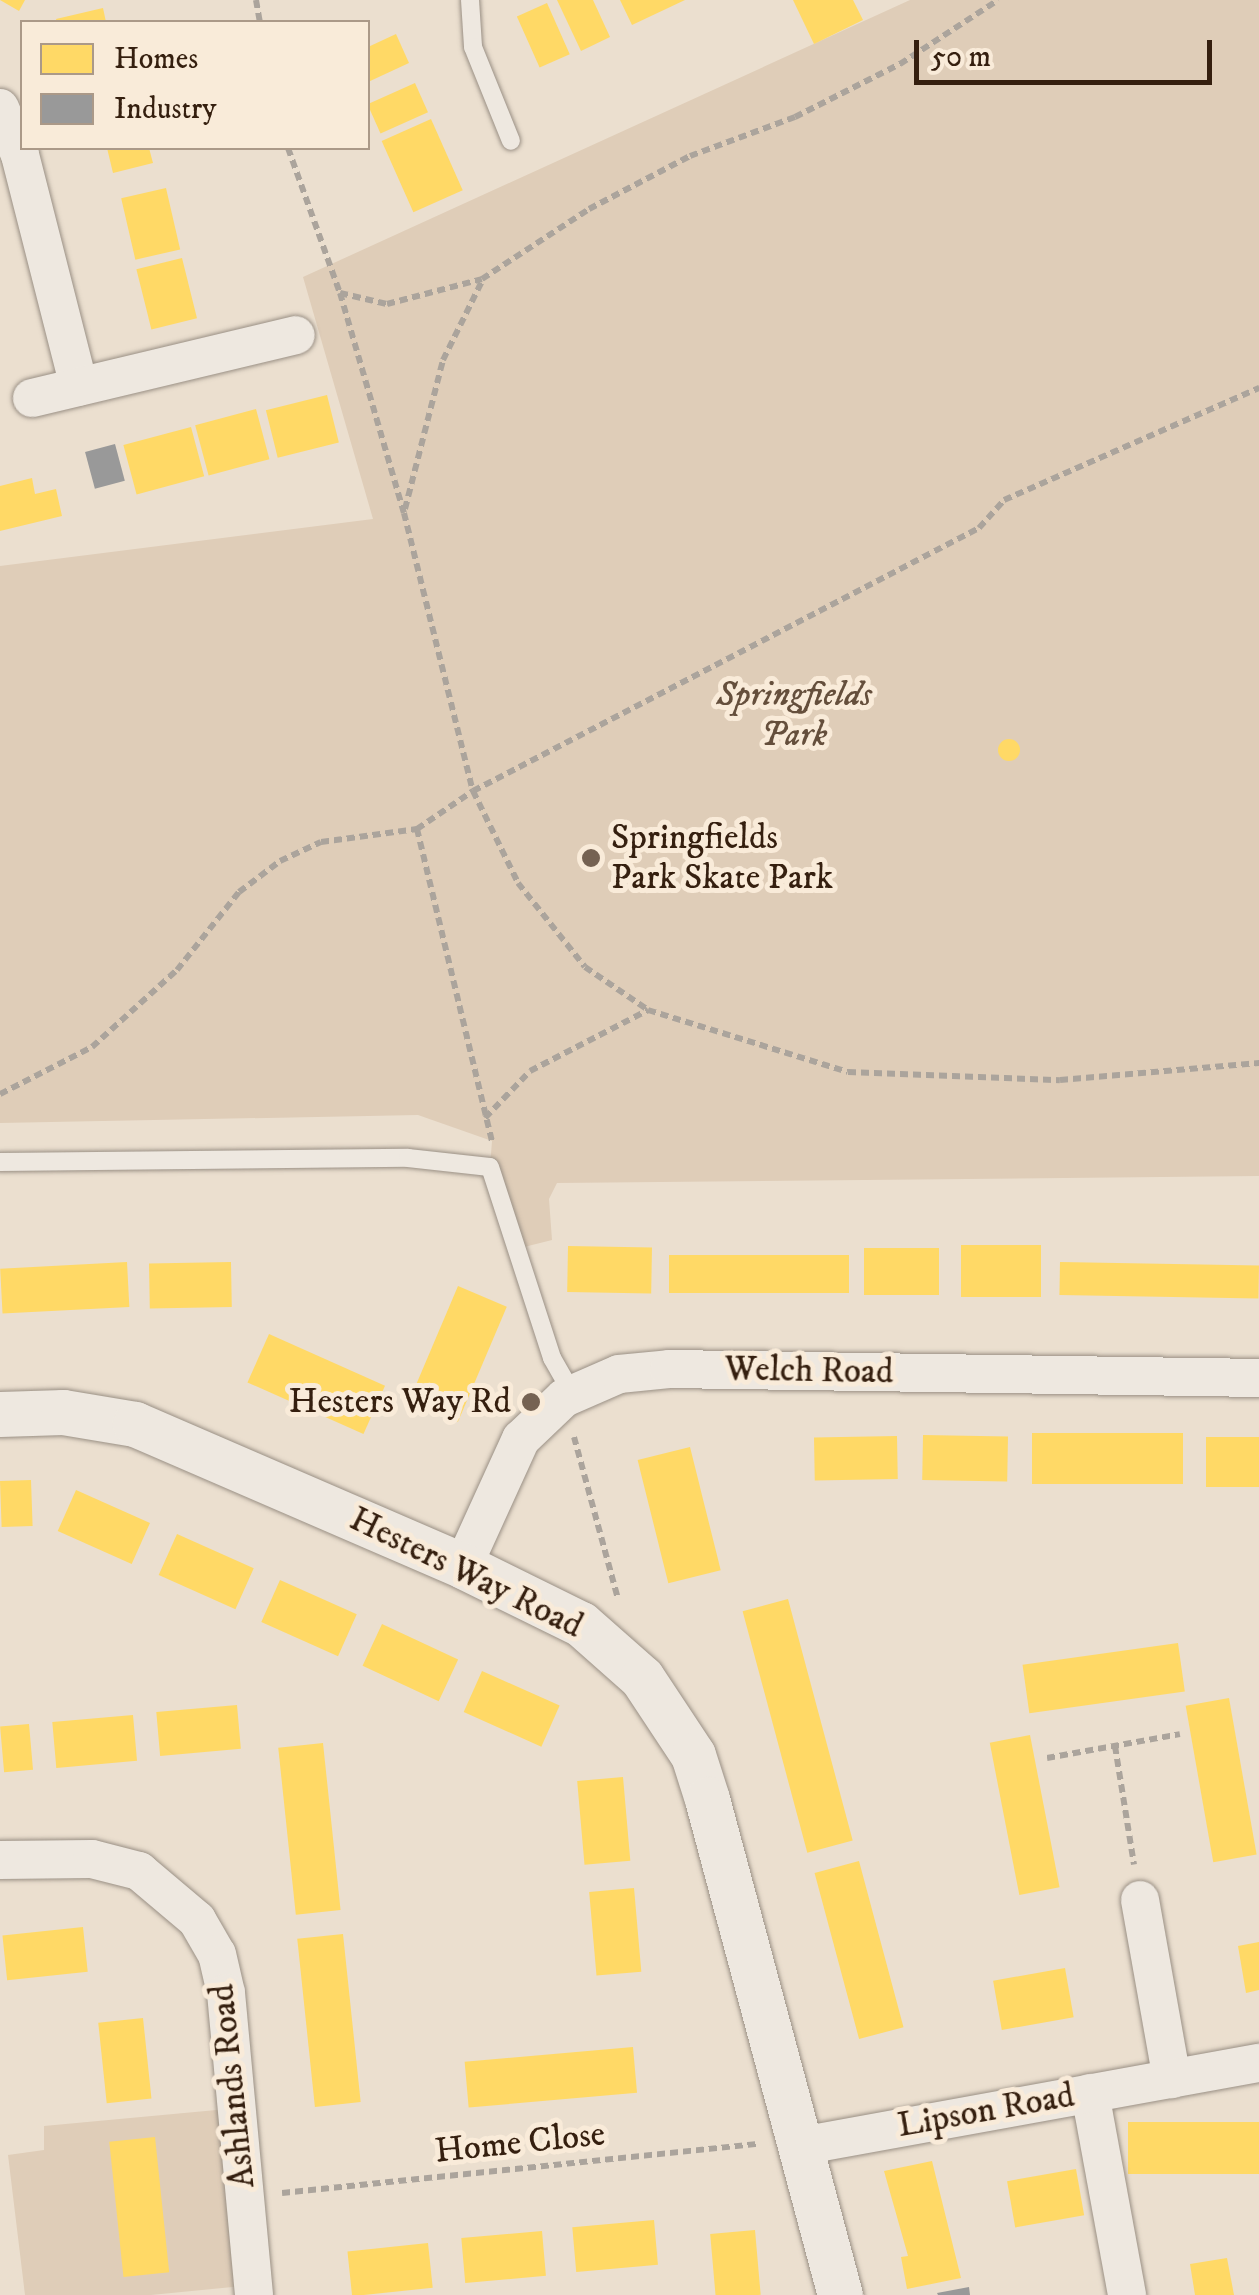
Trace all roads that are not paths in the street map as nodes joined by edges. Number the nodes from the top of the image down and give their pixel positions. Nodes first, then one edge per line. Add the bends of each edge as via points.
1 (470, 0) edge
2 (0, 108) edge
3 (511, 141) dead end
4 (296, 335) dead end
5 (79, 387) junction
6 (32, 398) dead end
7 (0, 1162) edge
8 (1259, 1378) edge
9 (568, 1396) junction
10 (0, 1414) edge
11 (462, 1566) junction
12 (0, 1860) edge
13 (1140, 1900) road end
14 (1259, 2064) edge
15 (1172, 2079) junction
16 (1090, 2093) junction
17 (799, 2143) junction
18 (254, 2295) edge
19 (840, 2295) edge
20 (1127, 2295) edge

1 - 3 lane via 473,46
2 - 5 street via 20,155
4 - 5 street
5 - 6 street
7 - 9 lane via 408,1158 490,1167
8 - 9 street, Welch Road via 657,1369 619,1374
9 - 11 street, Welch Road via 521,1439
10 - 11 street, Hesters Way Road via 63,1412 135,1424
11 - 17 street, Hesters Way Road via 581,1624 637,1672 693,1755
12 - 18 street, Ashlands Road via 92,1858 139,1870 197,1920 217,1954
13 - 15 street
14 - 15 street, Lipson Road
15 - 16 street, Lipson Road
16 - 17 street, Lipson Road
16 - 20 street
17 - 19 street, Hesters Way Road

